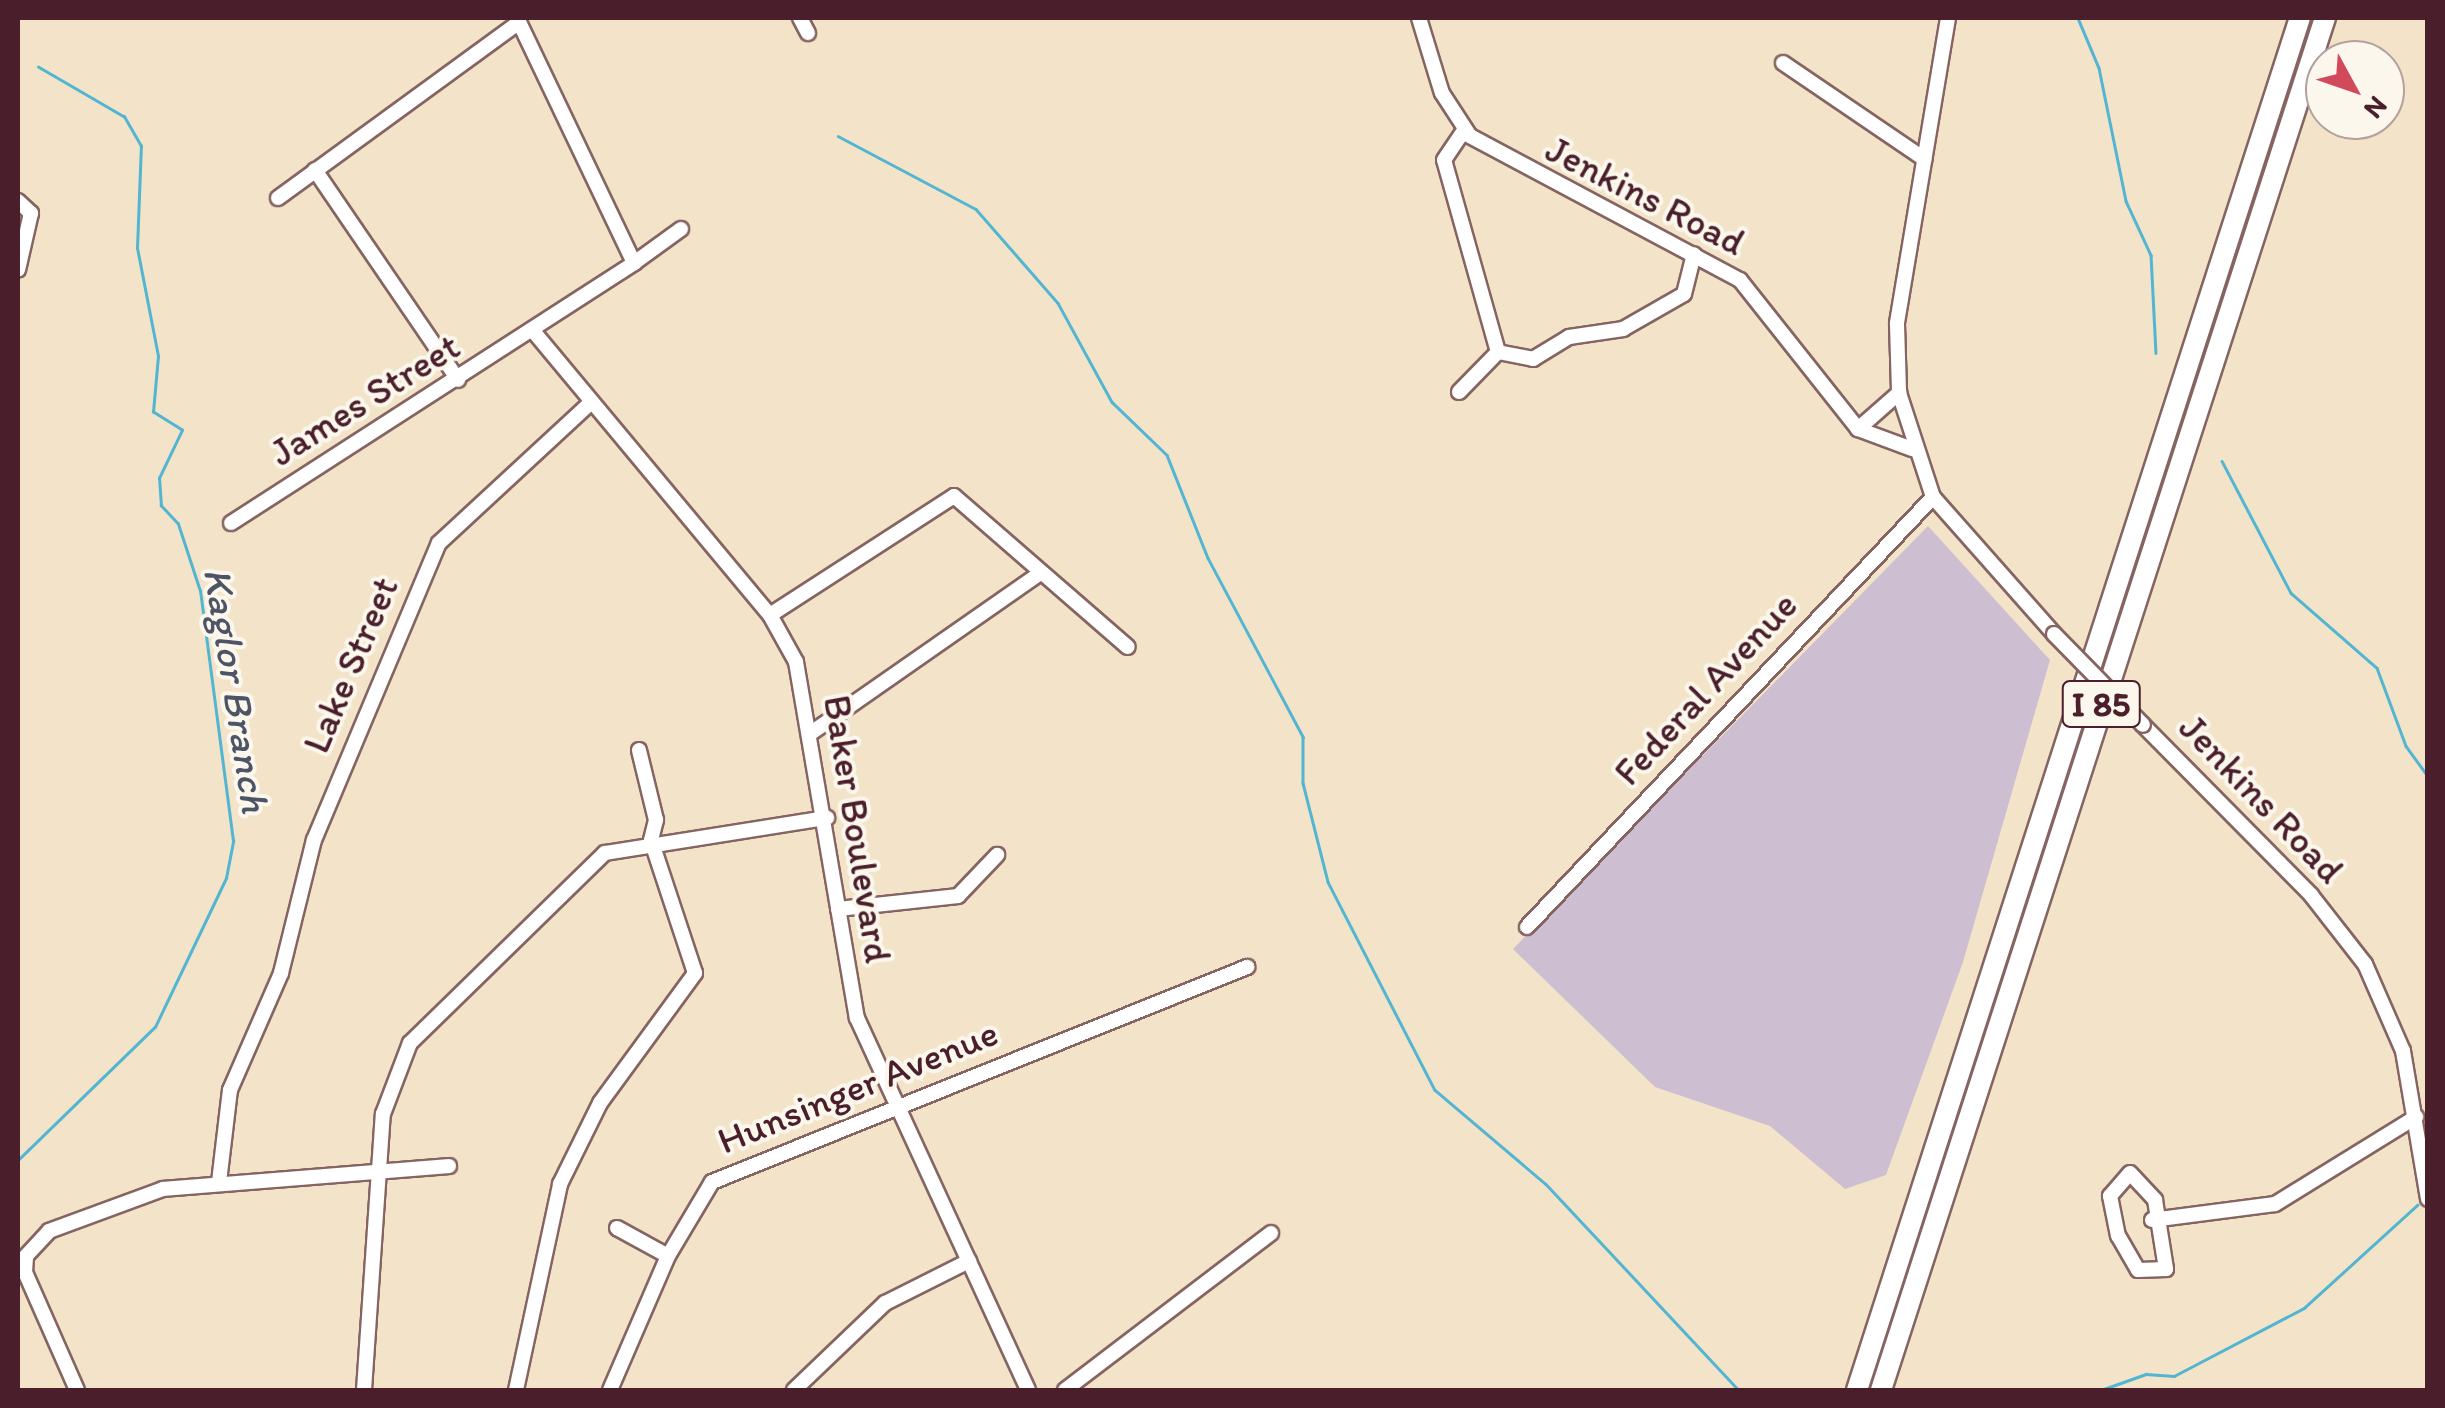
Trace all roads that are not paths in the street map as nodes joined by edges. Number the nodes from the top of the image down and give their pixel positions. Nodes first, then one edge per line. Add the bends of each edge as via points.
1 (800, 18) edge
2 (1420, 18) edge
3 (1948, 18) edge
4 (2300, 18) edge
5 (2325, 18) edge
6 (518, 20) edge
7 (808, 33) dead end
8 (1783, 63) dead end
9 (1464, 130) junction
10 (1924, 159) junction
11 (315, 170) junction
12 (278, 198) dead end
13 (20, 201) edge
14 (681, 229) dead end
15 (1694, 254) junction
16 (634, 263) junction
17 (18, 270) edge
18 (534, 332) junction
19 (1498, 352) junction
20 (458, 380) junction
21 (1459, 392) dead end
22 (1899, 394) junction
23 (590, 403) junction
24 (1858, 429) junction
25 (1912, 448) junction
26 (1933, 497) junction
27 (231, 523) dead end
28 (1040, 573) junction
29 (770, 615) junction
30 (1128, 647) dead end
31 (811, 733) junction
32 (639, 750) dead end
33 (827, 818) junction
34 (652, 840) junction
35 (997, 856) dead end
36 (838, 909) junction
37 (1527, 926) dead end
38 (1247, 967) dead end
39 (892, 1105) junction
40 (2416, 1117) junction
41 (450, 1166) dead end
42 (381, 1172) junction
43 (219, 1182) junction
44 (2428, 1199) edge
45 (2152, 1220) junction
46 (617, 1228) dead end
47 (1271, 1233) dead end
48 (668, 1256) junction
49 (969, 1260) junction
50 (1070, 1389) edge
51 (76, 1390) edge
52 (364, 1390) edge
53 (516, 1390) edge
54 (610, 1390) edge
55 (794, 1390) edge
56 (1028, 1390) edge
57 (1856, 1390) edge
58 (1881, 1390) edge

1 - 7 street
2 - 9 street
3 - 10 street, Jenkins Road
4 - 57 highway, I 85
5 - 58 highway, I 85
6 - 11 street
6 - 16 street
8 - 10 street
9 - 15 street, Jenkins Road via 1511,164
9 - 19 street via 1444,160
10 - 22 street, Jenkins Road via 1897,324
11 - 12 street
11 - 20 street
13 - 17 street via 31,213
14 - 16 street, James Street
15 - 19 street via 1684,294 1623,329 1569,337 1534,359
15 - 24 street, Jenkins Road via 1754,290
16 - 18 street, James Street
18 - 20 street, James Street
18 - 23 street, Baker Boulevard
19 - 21 street
20 - 27 street, James Street
22 - 24 street
22 - 25 street, Jenkins Road
23 - 29 street, Baker Boulevard
23 - 43 street, Lake Street via 438,543 314,840 281,974 230,1090
24 - 25 street
25 - 26 street, Jenkins Road
26 - 37 street, Federal Avenue
26 - 40 street, Jenkins Road, bridge via 2054,634 2353,946 2391,1014
28 - 29 street via 954,496
28 - 30 street
28 - 31 street
29 - 31 street, Baker Boulevard via 796,662
31 - 33 street, Baker Boulevard
32 - 34 street via 656,820
33 - 34 street
33 - 36 street, Baker Boulevard
34 - 42 street via 583,867 410,1043 386,1098
34 - 53 street via 695,973 600,1103 560,1184
35 - 36 street via 958,896
36 - 39 street, Baker Boulevard via 849,990
38 - 39 street, Hunsinger Avenue
39 - 48 street, Hunsinger Avenue via 712,1182
39 - 49 street, Baker Boulevard
40 - 44 street, Jenkins Road
40 - 45 street via 2275,1204
41 - 42 street
42 - 43 street
42 - 52 street
43 - 51 street via 163,1189 72,1221 26,1256 29,1288
45 - 45 street via 2168,1266 2138,1270 2110,1196 2130,1173 2155,1200
46 - 48 street
47 - 50 street
48 - 54 street, Hunsinger Avenue
49 - 55 street via 885,1303
49 - 56 street, Baker Boulevard

